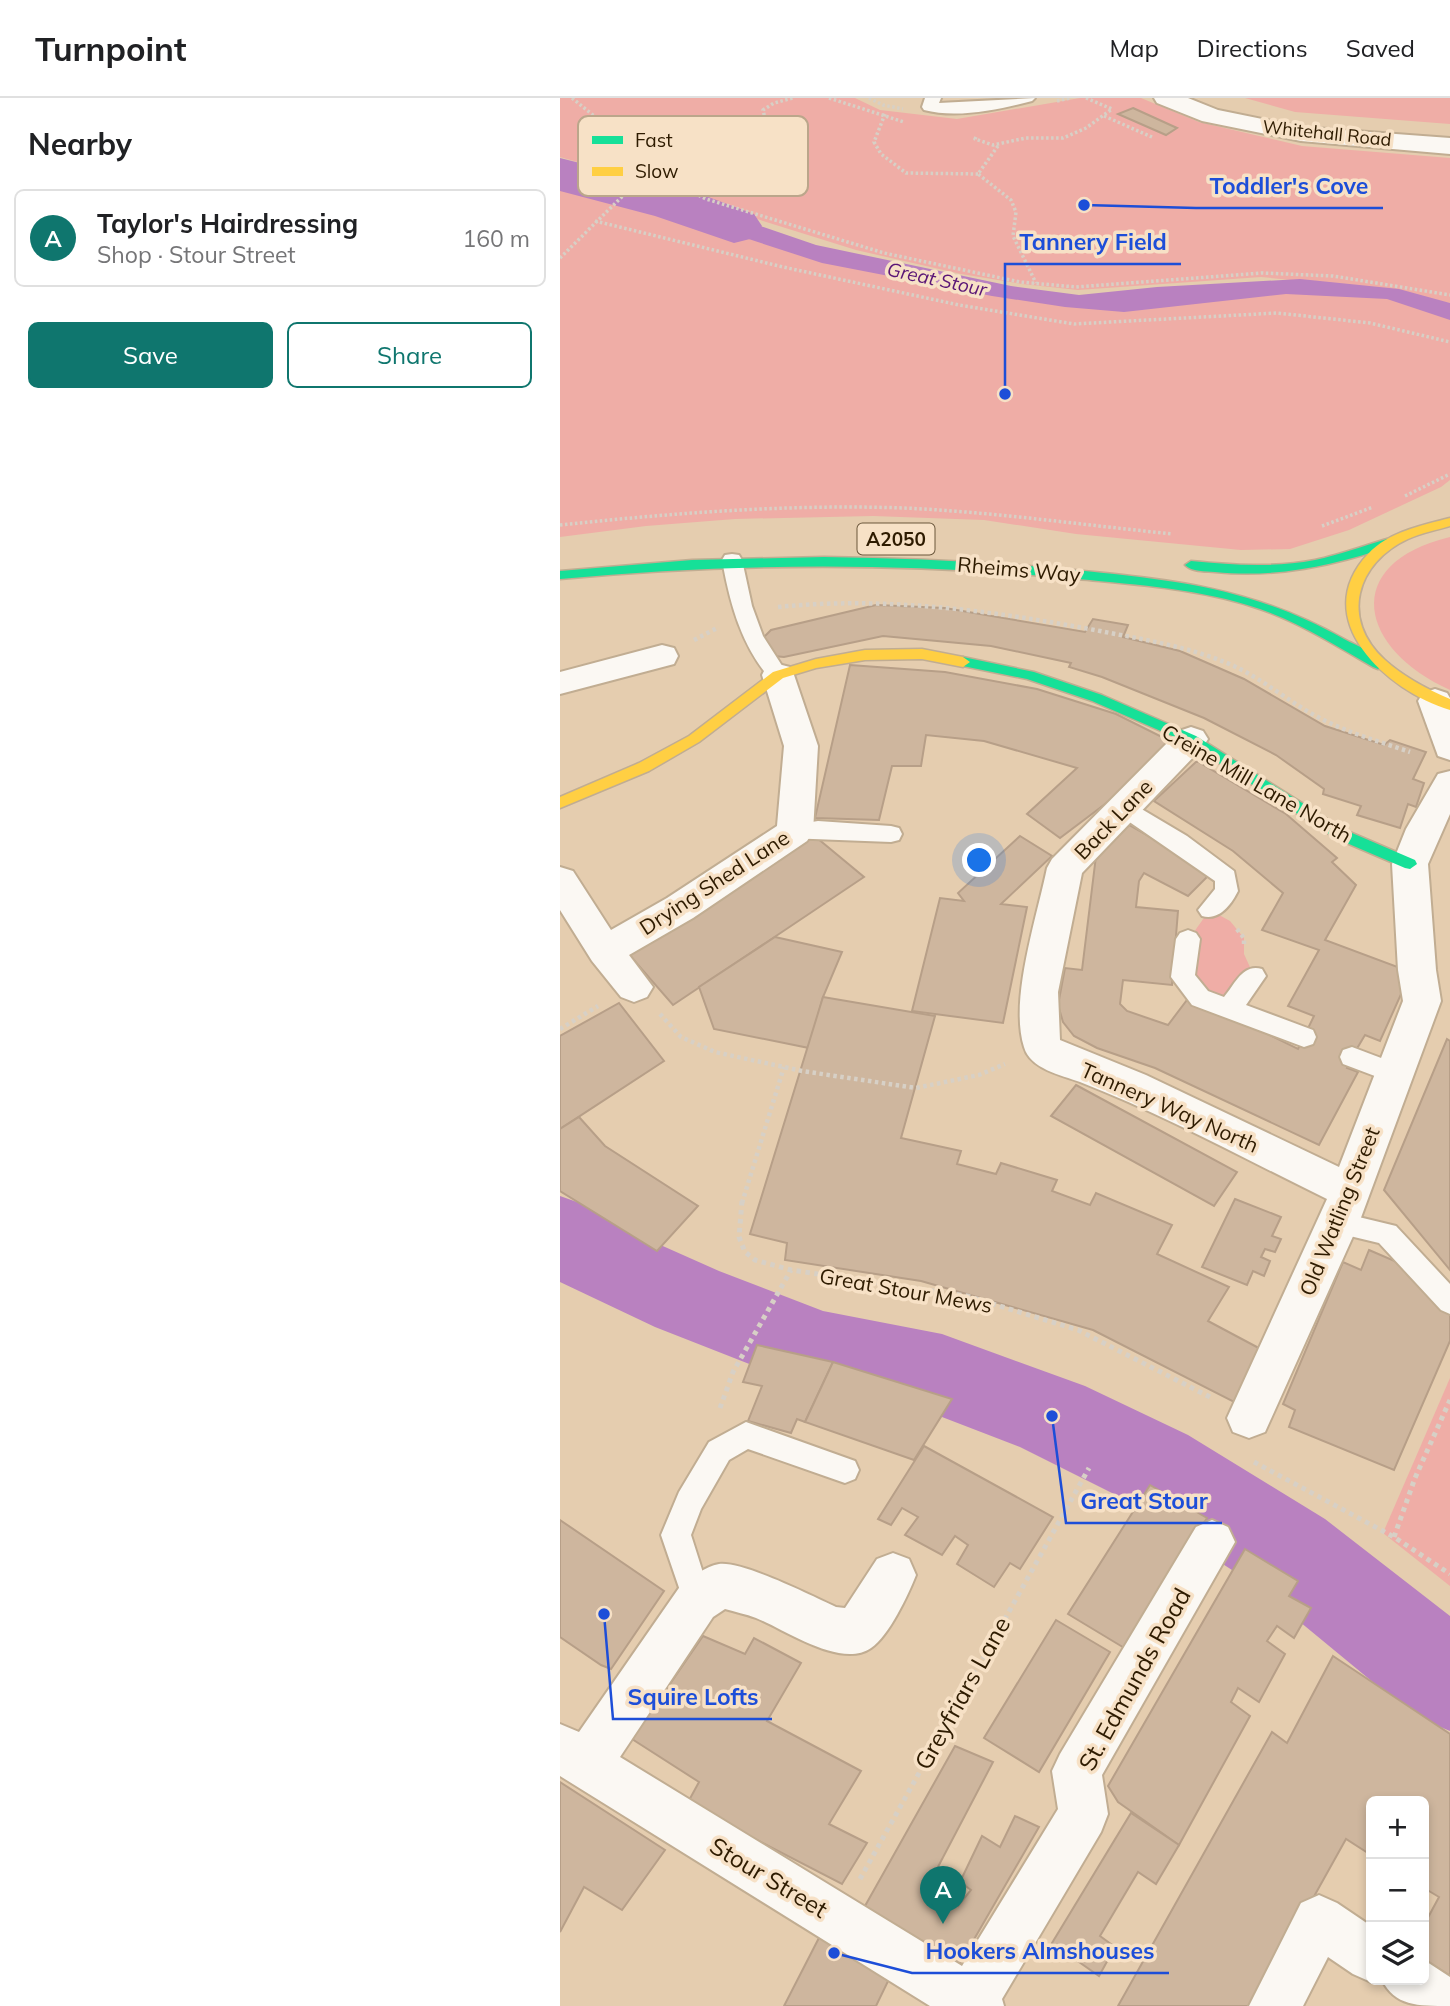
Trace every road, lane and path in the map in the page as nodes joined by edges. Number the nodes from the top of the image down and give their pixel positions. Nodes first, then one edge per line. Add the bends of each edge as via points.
1 (572, 98) edge
2 (793, 98) edge
3 (869, 98) edge
4 (933, 98) edge
5 (1027, 98) edge
6 (1086, 98) edge
7 (1166, 98) edge
8 (883, 106) dead end
9 (885, 114) dead end
10 (594, 116) edge
11 (765, 116) edge
12 (1104, 116) junction
13 (978, 133) dead end
14 (1152, 137) dead end
15 (998, 146) junction
16 (1450, 146) edge
17 (978, 174) junction
18 (621, 196) edge
19 (700, 196) edge
20 (595, 221) junction
21 (560, 258) edge
22 (1036, 283) junction
23 (1450, 295) edge
24 (1450, 342) edge
25 (1450, 474) edge
26 (1405, 496) dead end
27 (1379, 505) dead end
28 (1446, 520) edge
29 (560, 525) edge
30 (1316, 528) dead end
31 (1176, 535) dead end
32 (1387, 543) junction
33 (732, 560) junction
34 (1178, 564) dead end
35 (560, 575) edge
36 (662, 656) dead end
37 (1378, 664) junction
38 (778, 675) junction
39 (560, 683) edge
40 (1443, 703) edge
41 (1358, 732) dead end
42 (1191, 740) junction
43 (1450, 748) edge
44 (1415, 754) dead end
45 (1450, 783) edge
46 (560, 803) edge
47 (1124, 806) junction
48 (795, 832) junction
49 (891, 834) dead end
50 (1410, 863) junction
51 (560, 880) edge
52 (1210, 910) dead end
53 (1188, 939) dead end
54 (605, 951) junction
55 (1254, 976) dead end
56 (634, 986) joint
57 (1436, 1007) edge
58 (1230, 1008) junction
59 (1304, 1037) dead end
60 (1043, 1048) junction
61 (1352, 1057) dead end
62 (784, 1067) junction
63 (1396, 1074) junction
64 (1343, 1207) junction
65 (791, 1269) junction
66 (1450, 1302) edge
67 (733, 1372) dead end
68 (1450, 1401) edge
69 (1249, 1418) junction
70 (1089, 1468) dead end
71 (845, 1471) dead end
72 (1394, 1537) junction
73 (1212, 1542) dead end
74 (1450, 1574) edge
75 (893, 1575) dead end
76 (697, 1601) junction
77 (573, 1755) edge
78 (838, 1919) junction
79 (1366, 1953) edge
80 (1416, 1985) edge
81 (949, 1997) edge
82 (1275, 2006) edge
83 (1447, 2006) edge

1 - 10 path
2 - 11 path via 763,110
3 - 8 path
4 - 5 lane via 930,107 953,109
6 - 12 path via 1112,109
7 - 16 street, Whitehall Road via 1211,117 1301,134
9 - 17 path via 874,142 881,154 906,173
12 - 14 path
12 - 15 path via 1057,139 1024,138
13 - 15 path via 975,139
15 - 17 path
17 - 22 path via 1011,201 1016,212 1013,236
18 - 20 path
19 - 22 path via 884,253
20 - 21 path
20 - 24 path via 946,302 1074,324 1277,313 1370,323
22 - 23 path via 1076,287 1262,273 1333,276
25 - 26 path
27 - 30 path
28 - 32 main road
29 - 31 path via 692,512 852,508 964,512
32 - 34 main road via 1290,570
32 - 37 main road via 1361,568 1350,598 1356,632
33 - 35 main road, Rheims Way / A2050
33 - 37 main road, Rheims Way / A2050 via 818,557 1030,568 1228,594 1308,624
33 - 38 lane via 745,615 763,660
36 - 39 street
37 - 40 main road via 1403,684
38 - 42 main road, Creine Mill Lane North via 865,655 922,653 1040,678
38 - 46 main road via 694,739 644,767
38 - 48 street, Drying Shed Lane via 801,746
40 - 43 street
41 - 44 path
42 - 47 street, Back Lane
42 - 50 main road, Creine Mill Lane North via 1340,834
45 - 50 street, Old Watling Street
47 - 52 lane via 1226,877 1227,891
47 - 60 street, Back Lane via 1065,868 1039,992
48 - 49 lane
48 - 54 street, Drying Shed Lane
50 - 57 street, Old Watling Street via 1417,970
51 - 54 street
53 - 58 lane via 1183,977 1200,998
54 - 56 street
55 - 58 lane
56 - 62 path via 681,1037 715,1052
57 - 63 street, Old Watling Street
58 - 59 lane
60 - 62 path via 979,1075 916,1088
60 - 64 street, Tannery Way North via 1132,1086
61 - 63 lane
62 - 65 path, Great Stour Mews via 737,1229 745,1252 755,1260
63 - 64 street, Old Watling Street
64 - 66 lane via 1387,1234
64 - 69 street, Old Watling Street
65 - 67 path
65 - 69 path, Great Stour Mews via 967,1296 1078,1330
68 - 72 path
69 - 72 path via 1245,1458
70 - 78 path, Greyfriars Lane
71 - 76 lane via 746,1435 719,1451 676,1535
72 - 74 path
73 - 81 street, St. Edmunds Road via 1077,1771 1083,1814
75 - 76 street via 854,1632 834,1630 758,1595 720,1586
76 - 77 street
77 - 78 street, Stour Street
78 - 81 street, Stour Street
79 - 82 street via 1319,1921
80 - 83 street

